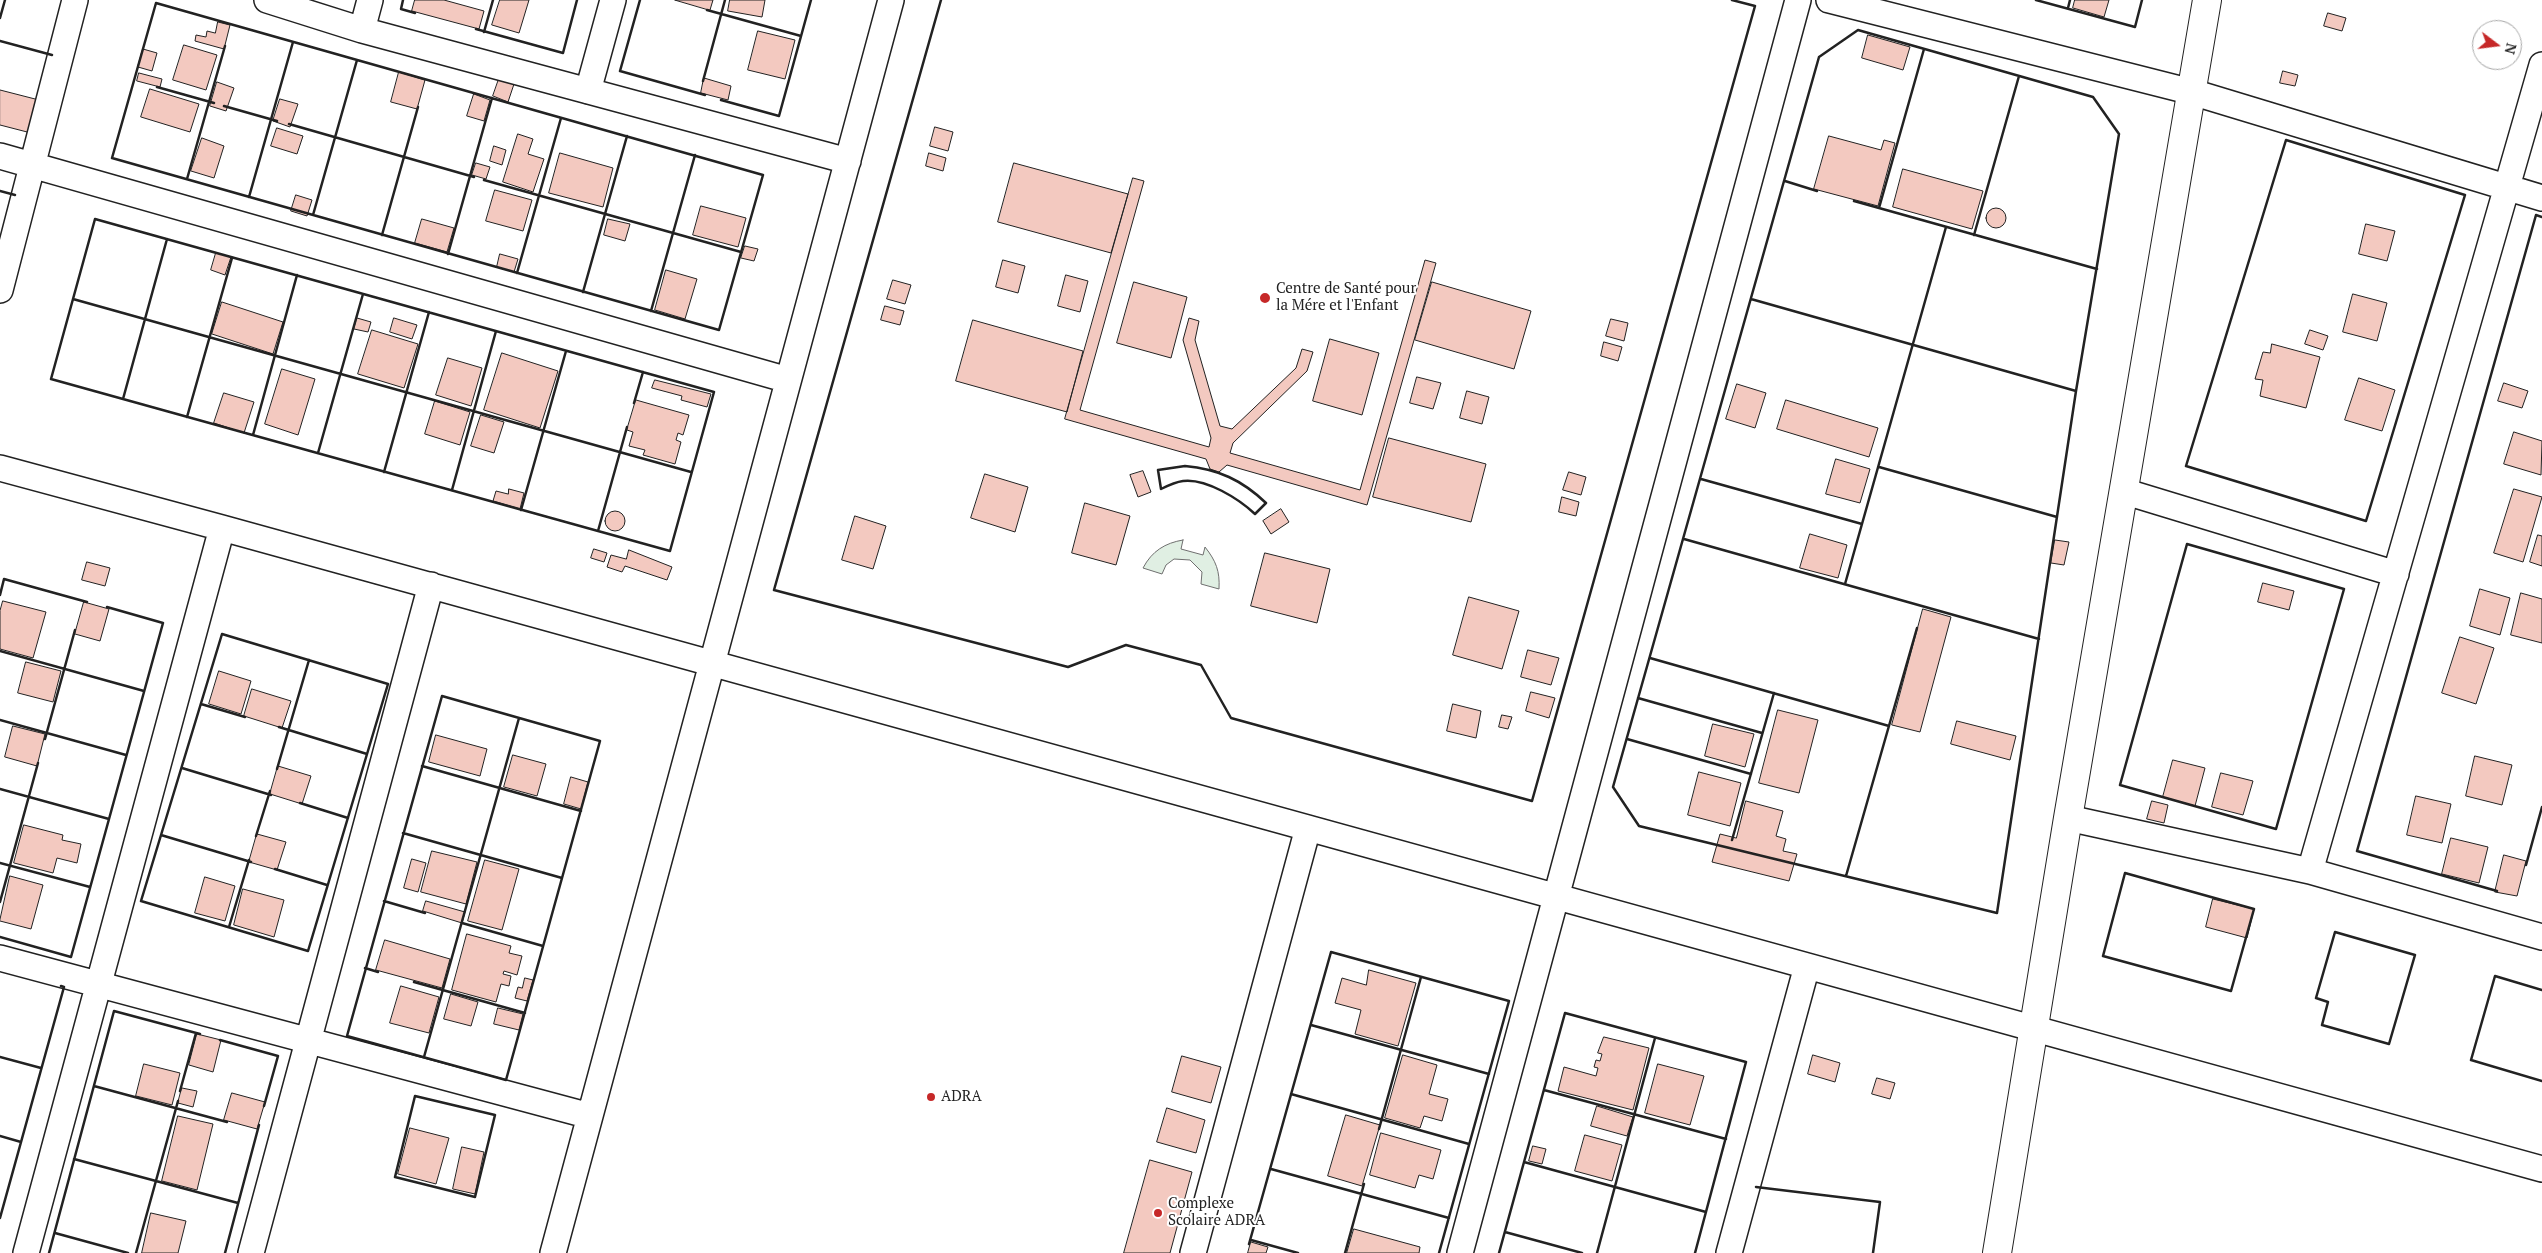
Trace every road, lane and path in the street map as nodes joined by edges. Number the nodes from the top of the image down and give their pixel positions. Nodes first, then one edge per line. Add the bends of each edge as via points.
1 (75, 0) edge
2 (266, 0) edge
3 (370, 0) edge
4 (613, 0) edge
5 (891, 0) edge
6 (1798, 0) edge
7 (1829, 0) edge
8 (2207, 0) edge
9 (362, 30) junction
10 (2542, 65) edge
11 (588, 91) junction
12 (2192, 92) junction
13 (0, 156) edge
14 (848, 161) junction
15 (32, 165) junction
16 (2508, 188) junction
17 (2542, 198) edge
18 (0, 290) edge
19 (788, 380) junction
20 (0, 468) edge
21 (2123, 491) junction
22 (222, 528) junction
23 (2396, 574) junction
24 (431, 585) junction
25 (712, 663) junction
26 (2068, 818) junction
27 (1308, 828) junction
28 (2310, 871) junction
29 (1556, 896) junction
30 (2542, 937) edge
31 (0, 958) edge
32 (1807, 966) junction
33 (99, 984) junction
34 (2035, 1028) junction
35 (308, 1040) junction
36 (590, 1116) junction
37 (2542, 1168) edge
38 (26, 1253) edge
39 (250, 1253) edge
40 (553, 1253) edge
41 (1193, 1253) edge
42 (1460, 1253) edge
43 (1729, 1253) edge
44 (1998, 1253) edge

1 - 15 street
2 - 9 street
3 - 9 street
4 - 11 street
5 - 14 street
6 - 29 street
7 - 12 street
8 - 12 highway
9 - 11 street
10 - 16 street
11 - 14 street
12 - 16 street
12 - 21 highway
13 - 15 street
14 - 19 street
15 - 18 street
15 - 19 street
16 - 17 street
16 - 23 street
19 - 25 street
20 - 22 street
21 - 23 street
21 - 26 highway
22 - 24 street
22 - 33 street
23 - 28 street
24 - 25 street
24 - 35 street
25 - 27 street
25 - 36 street
26 - 28 street
26 - 34 highway
27 - 29 street
27 - 41 street
28 - 30 street
29 - 32 street
29 - 42 street
31 - 33 street
32 - 34 street
32 - 43 street
33 - 35 street
33 - 38 street
34 - 37 street
34 - 44 highway
35 - 36 street
35 - 39 street
36 - 40 street

